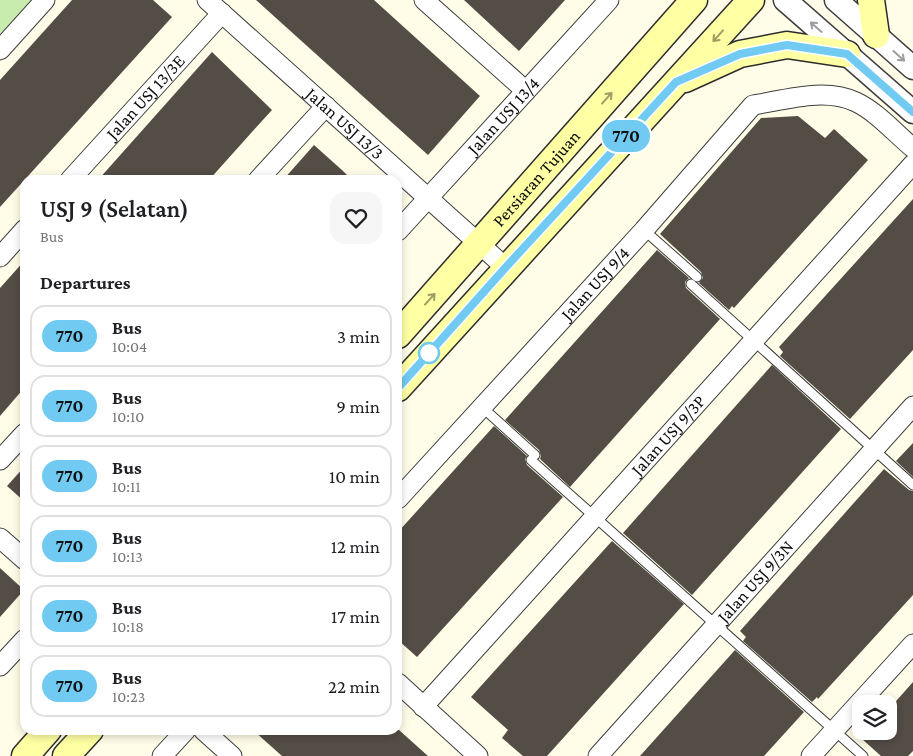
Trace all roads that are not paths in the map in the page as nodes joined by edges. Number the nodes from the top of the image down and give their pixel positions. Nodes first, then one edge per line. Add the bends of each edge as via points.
1 (45, 0) edge
2 (609, 0) edge
3 (694, 0) edge
4 (751, 0) edge
5 (785, 0) edge
6 (836, 0) edge
7 (871, 0) edge
8 (426, 1) edge
9 (217, 5) edge
10 (876, 35) junction
11 (0, 50) edge
12 (847, 54) junction
13 (913, 68) edge
14 (676, 82) junction
15 (526, 91) junction
16 (326, 106) junction
17 (913, 112) edge
18 (913, 148) edge
19 (913, 164) edge
20 (74, 175) edge
21 (263, 175) edge
22 (428, 198) junction
23 (402, 227) edge
24 (644, 230) junction
25 (20, 234) edge
26 (479, 243) junction
27 (0, 256) edge
28 (506, 267) junction
29 (402, 330) edge
30 (754, 341) junction
31 (402, 384) edge
32 (913, 406) edge
33 (482, 407) junction
34 (20, 438) edge
35 (874, 450) junction
36 (0, 460) edge
37 (913, 485) edge
38 (402, 495) edge
39 (595, 517) junction
40 (0, 538) edge
41 (20, 556) edge
42 (716, 625) junction
43 (20, 644) edge
44 (913, 644) edge
45 (0, 666) edge
46 (402, 687) edge
47 (423, 707) junction
48 (834, 730) junction
49 (44, 735) edge
50 (85, 735) edge
51 (181, 735) edge
52 (209, 735) edge
53 (25, 756) edge
54 (66, 756) edge
55 (162, 756) edge
56 (232, 756) edge
57 (478, 756) edge
58 (598, 756) edge
59 (811, 756) edge
60 (863, 756) edge

1 - 11 street
2 - 15 street, Jalan USJ 13/4
26 -> 3 main road, Persiaran Tujuan
4 -> 14 main road, Persiaran Tujuan
12 -> 5 street
6 - 10 street
7 - 10 main road
8 - 15 street
9 - 16 street, Jalan USJ 13/3
9 - 20 street, Jalan USJ 13/3E
10 -> 13 street
12 - 14 main road via 787,45 740,54
12 - 17 street
14 - 28 main road, Persiaran Tujuan
15 - 22 street, Jalan USJ 13/4
16 - 21 street
16 - 22 street, Jalan USJ 13/3
18 - 24 street, Jalan USJ 9/4 via 870,111 842,98 807,97 753,105
19 - 30 street, Jalan USJ 9/3P
22 - 23 street, Jalan USJ 13/4
22 - 26 street, Jalan USJ 13/3
24 - 30 lane
24 - 33 street, Jalan USJ 9/4
25 - 27 street
26 - 28 street, Jalan USJ 13/3
29 -> 26 main road, Persiaran Tujuan
28 - 31 main road, Persiaran Tujuan
30 - 35 lane
30 - 39 street, Jalan USJ 9/3P
32 - 35 street, Jalan USJ 9/3N
33 - 38 street, Jalan USJ 9/4
33 - 39 lane
34 - 36 street
35 - 37 lane
35 - 42 street, Jalan USJ 9/3N
39 - 42 lane
39 - 47 street, Jalan USJ 9/3P
40 - 41 street
42 - 48 lane
42 - 58 street, Jalan USJ 9/3N
43 - 45 street
44 - 48 street
46 - 47 street
47 - 57 street
48 - 59 street
48 - 60 lane
49 - 53 main road
50 - 54 main road
51 - 55 street
52 - 56 street

